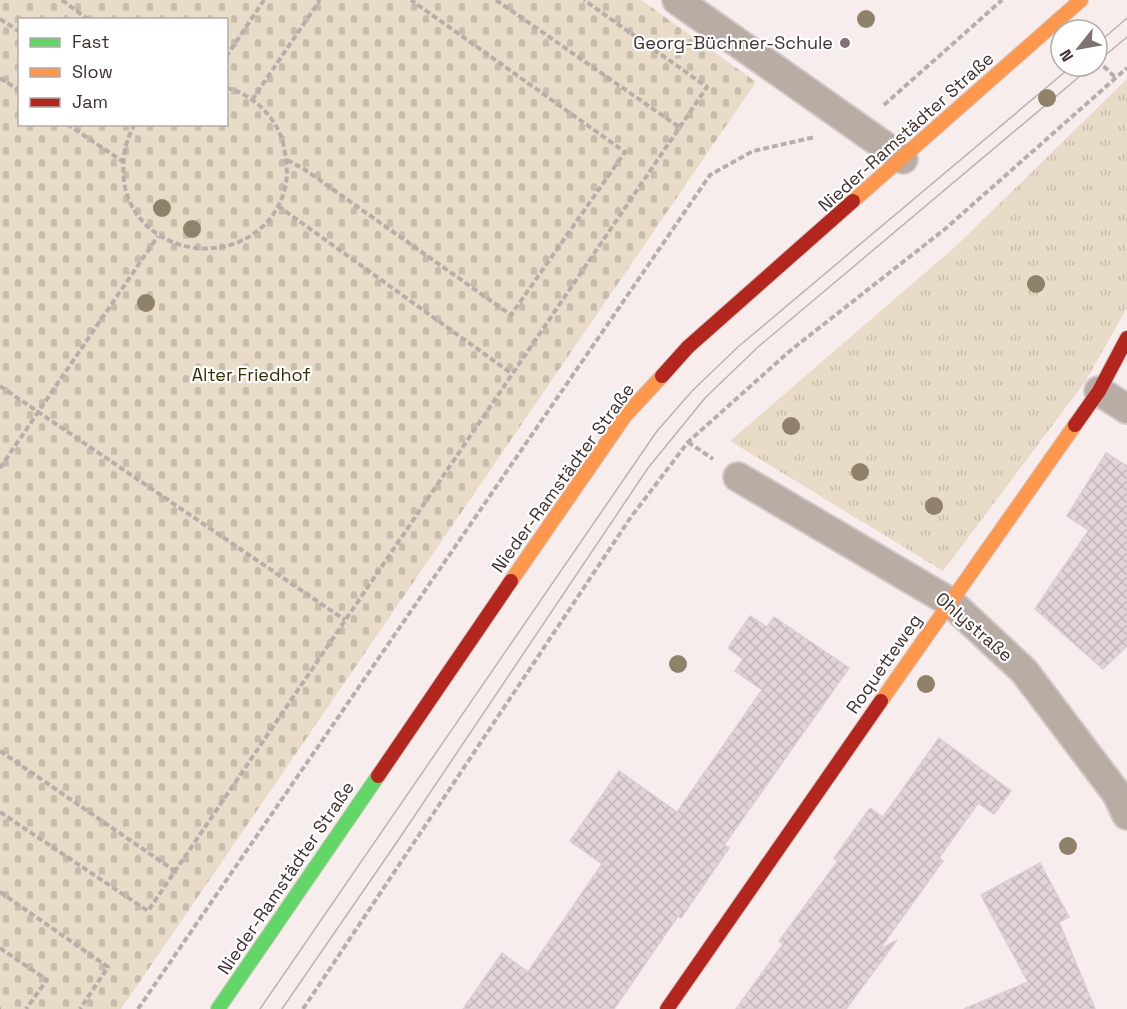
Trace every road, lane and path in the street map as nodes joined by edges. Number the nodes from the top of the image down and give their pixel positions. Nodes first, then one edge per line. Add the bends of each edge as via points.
1 (63, 0) edge
2 (264, 0) edge
3 (320, 0) edge
4 (411, 0) edge
5 (496, 0) edge
6 (584, 0) edge
7 (677, 0) edge
8 (1002, 0) edge
9 (1081, 0) edge
10 (86, 18) edge
11 (0, 19) edge
12 (18, 31) edge
13 (228, 54) edge
14 (1127, 68) edge
15 (1109, 71) edge
16 (0, 78) edge
17 (1116, 78) junction
18 (228, 89) edge
19 (18, 91) edge
20 (252, 100) junction
21 (70, 126) edge
22 (134, 126) edge
23 (679, 127) junction
24 (859, 128) junction
25 (903, 159) junction
26 (287, 160) junction
27 (122, 161) junction
28 (278, 206) junction
29 (158, 236) junction
30 (1127, 338) edge
31 (512, 374) junction
32 (0, 386) edge
33 (1099, 391) junction
34 (1127, 409) edge
35 (38, 413) junction
36 (0, 468) edge
37 (738, 477) dead end
38 (950, 602) junction
39 (345, 620) junction
40 (0, 751) edge
41 (0, 812) edge
42 (1127, 815) edge
43 (175, 872) junction
44 (0, 891) edge
45 (0, 948) edge
46 (26, 1009) edge
47 (80, 1009) edge
48 (138, 1009) edge
49 (218, 1009) edge
50 (303, 1009) edge
51 (667, 1009) edge

1 - 10 path
2 - 13 path
3 - 20 path
4 - 26 path via 625,152 511,315
5 - 23 path
6 - 23 path via 707,87
7 - 24 street
8 - 24 path
9 - 25 main road, Nieder-Ramstädter Straße
11 - 12 path
14 - 17 path
15 - 17 path
16 - 19 path
17 - 50 path via 945,229 791,350 688,442 631,517
18 - 20 path
20 - 26 path via 275,126
21 - 27 path
22 - 27 path
23 - 31 path
24 - 25 street
24 - 48 path via 753,151 710,175
25 - 49 main road, Nieder-Ramstädter Straße via 688,346 625,416
26 - 28 path via 286,183
27 - 29 path via 126,192 138,217
28 - 29 path via 261,228 238,243 211,250 183,247
28 - 31 path
29 - 35 path
30 - 33 main road, Roquetteweg
31 - 39 path
32 - 35 path
33 - 34 street
33 - 38 main road, Roquetteweg
35 - 36 path
35 - 39 path
37 - 38 street, Ohlystraße
38 - 42 street, Ohlystraße via 1024,671 1118,794
38 - 51 main road, Roquetteweg
39 - 43 path
40 - 43 path
41 - 43 path via 148,911
44 - 47 path via 108,967
45 - 46 path via 47,980

